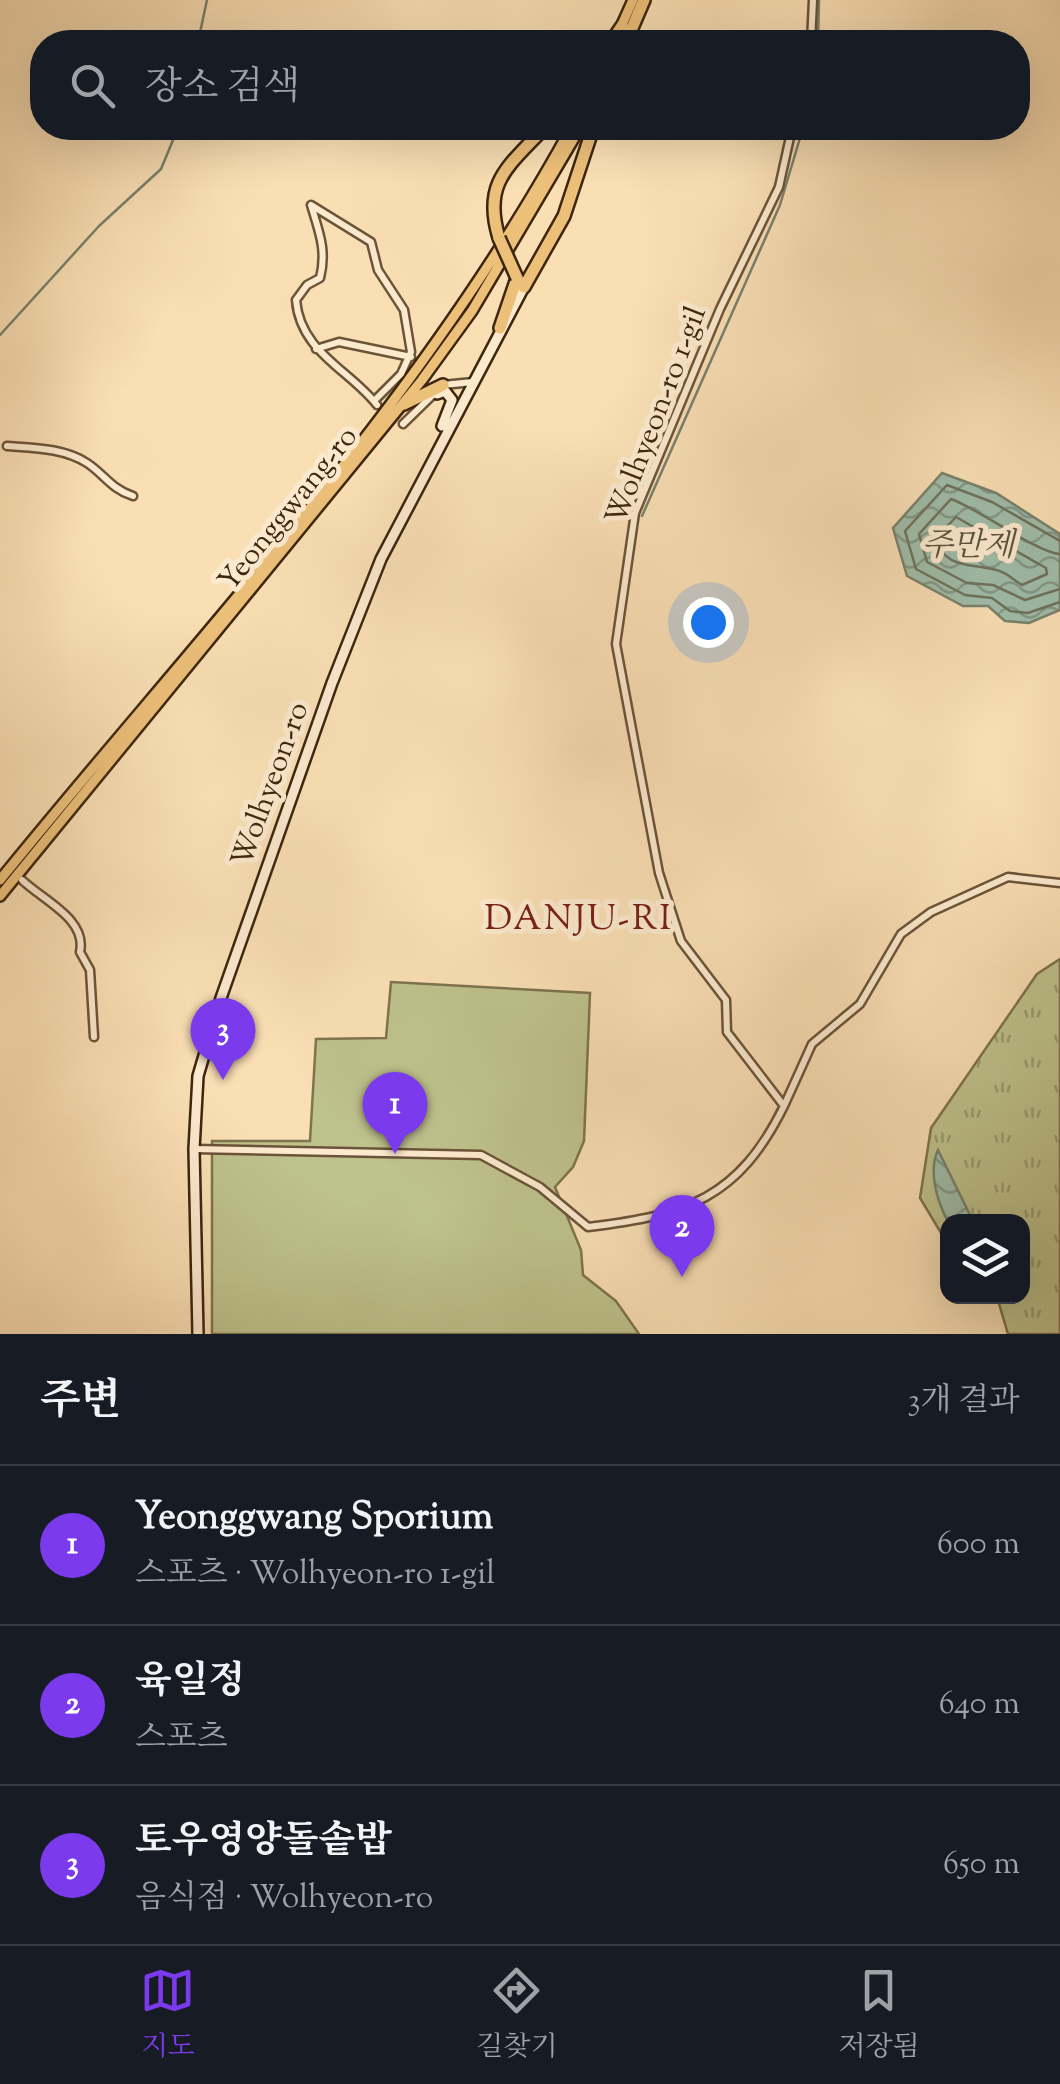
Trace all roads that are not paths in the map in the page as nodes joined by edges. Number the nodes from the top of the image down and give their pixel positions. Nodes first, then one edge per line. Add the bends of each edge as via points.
1 (634, 0) edge
2 (643, 0) edge
3 (812, 0) edge
4 (622, 26) joint
5 (621, 30) edge
6 (625, 30) edge
7 (811, 30) edge
8 (533, 140) edge
9 (563, 140) edge
10 (573, 140) edge
11 (589, 140) edge
12 (789, 140) edge
13 (521, 282) junction
14 (500, 328) joint
15 (316, 349) junction
16 (411, 357) junction
17 (472, 382) junction
18 (440, 389) junction
19 (404, 404) junction
20 (403, 424) dead end
21 (7, 446) dead end
22 (428, 462) junction
23 (132, 496) dead end
24 (0, 880) edge
25 (22, 880) dead end
26 (1060, 883) edge
27 (0, 896) edge
28 (94, 1037) dead end
29 (784, 1106) junction
30 (194, 1150) junction
31 (198, 1334) edge

1 - 4 main road
2 - 6 highway
3 - 7 street
4 - 5 highway
8 - 13 highway, bridge via 502,172 492,214
9 - 24 main road, Yeonggwang-ro via 486,270 381,416
10 - 19 main road, Yeonggwang-ro via 472,310
11 - 13 highway via 564,216
12 - 29 street, Wolhyeon-ro 1-gil via 779,187 634,514 616,644 659,873 681,941 726,1000 727,1032
13 - 14 highway
14 - 17 street, Wolhyeon-ro
15 - 16 street via 339,342
15 - 16 street via 376,403
15 - 16 street via 296,300 320,278 326,252 311,205 371,242 378,270 404,310
17 - 18 street
17 - 22 street, Wolhyeon-ro
18 - 19 highway
18 - 20 street
18 - 22 street via 452,400
19 - 27 main road, Yeonggwang-ro
21 - 23 street via 69,452
22 - 30 street, Wolhyeon-ro via 381,559 269,856 198,1076
25 - 28 street via 77,925 90,970
26 - 29 street via 1008,877 900,934 860,1004 812,1044
29 - 30 street via 762,1150 711,1198 638,1221 588,1226 540,1186 481,1155
30 - 31 street, Wolhyeon-ro

